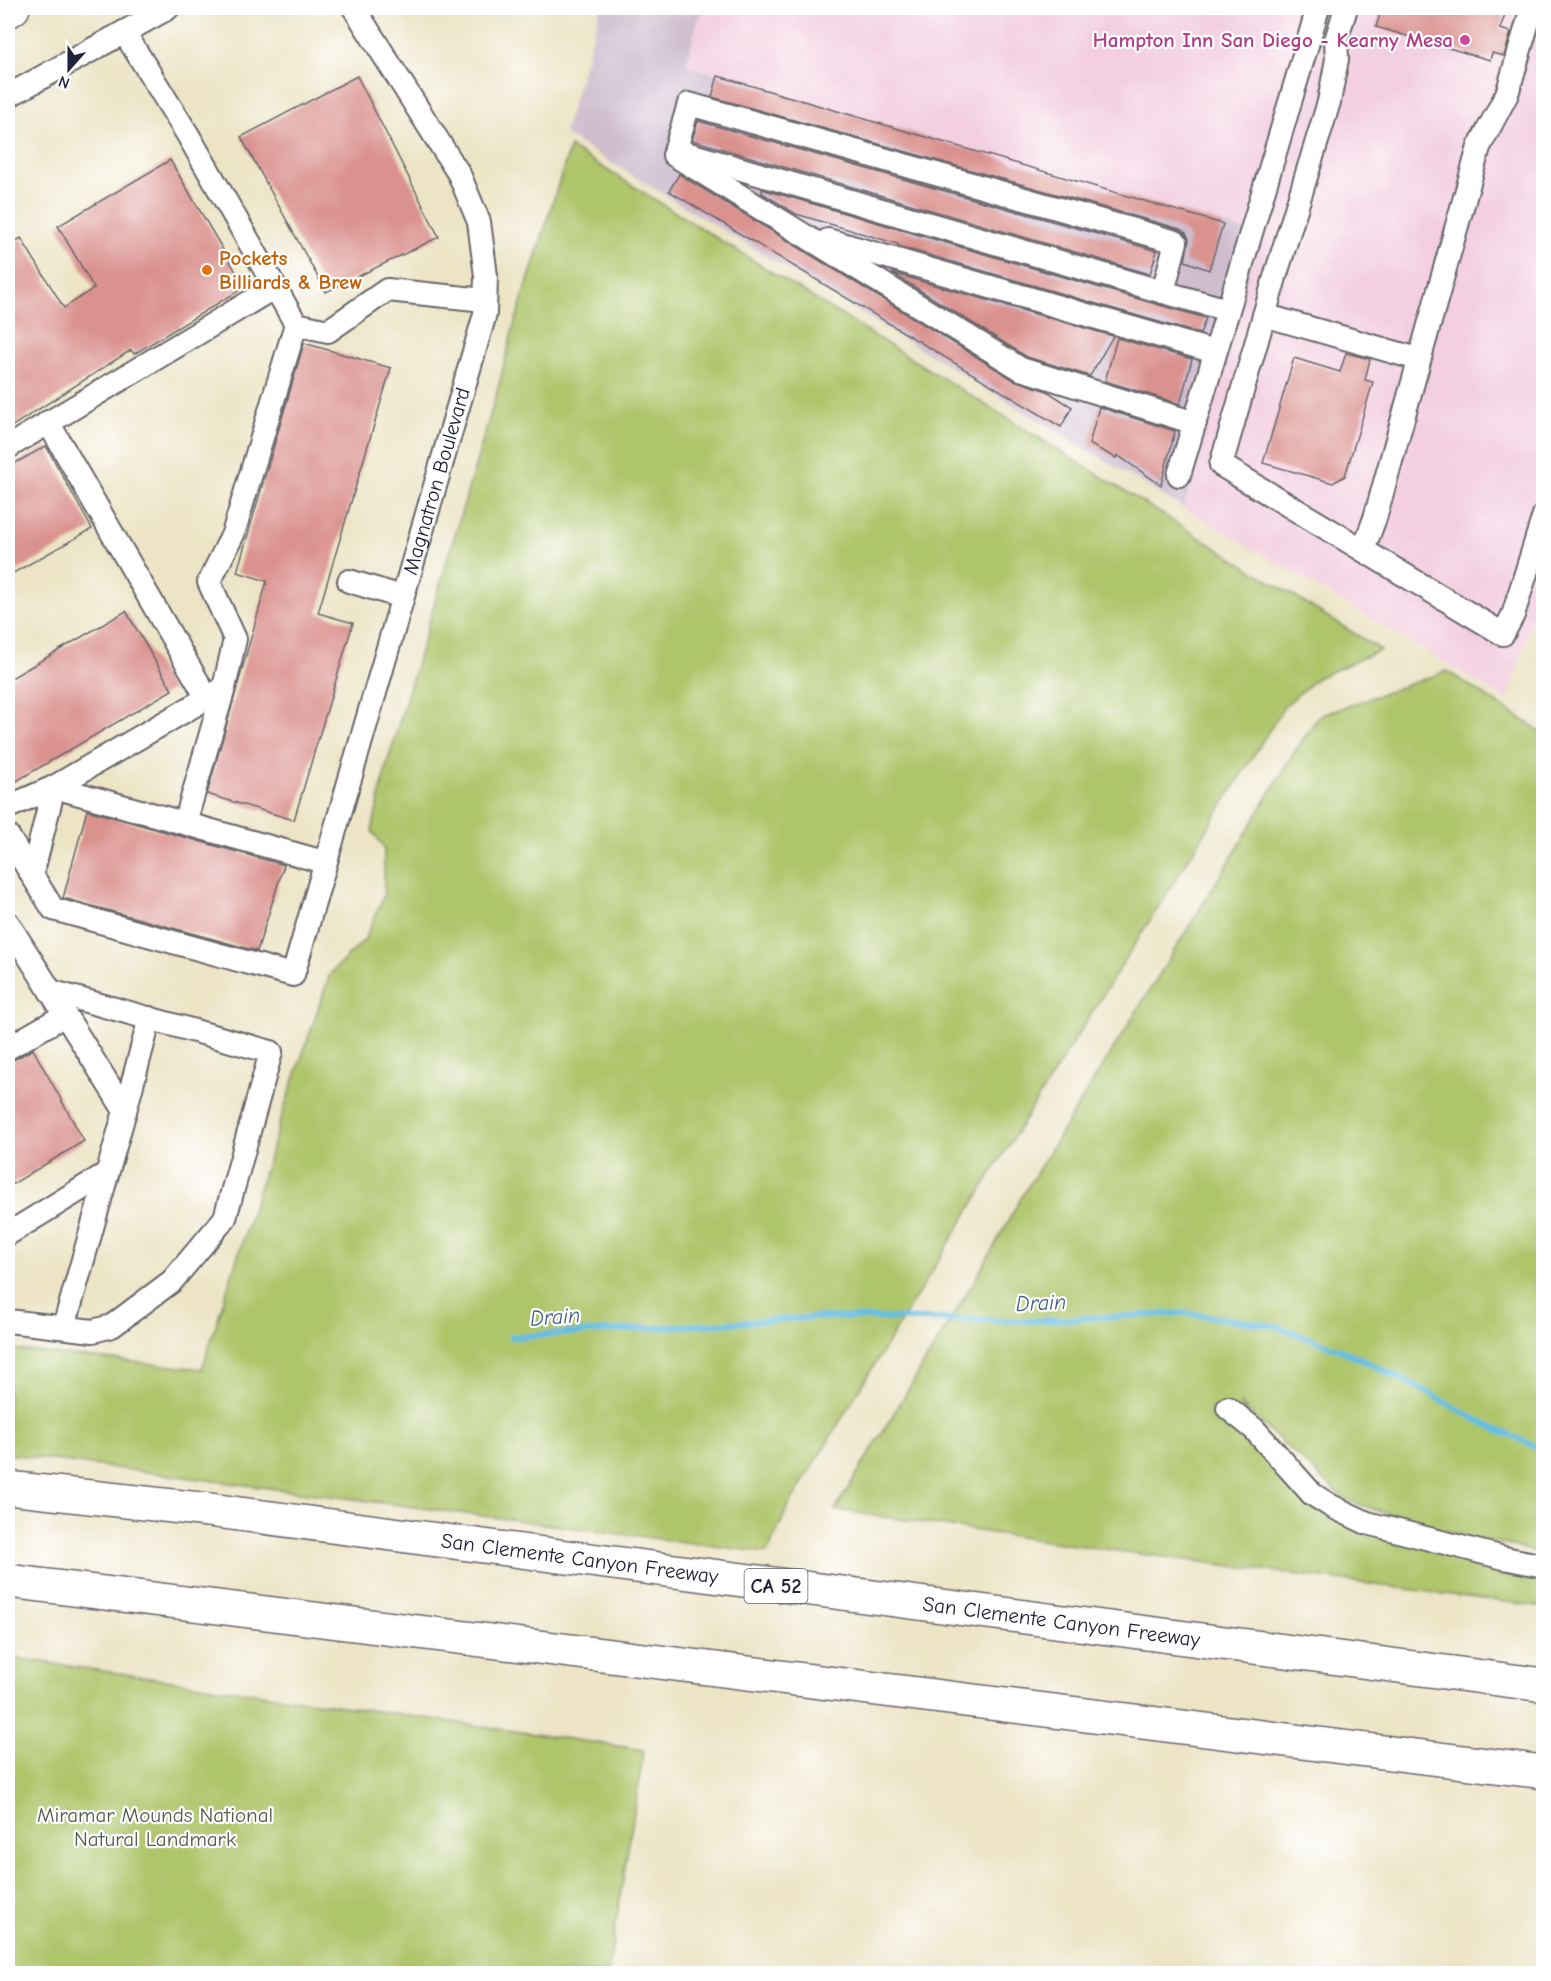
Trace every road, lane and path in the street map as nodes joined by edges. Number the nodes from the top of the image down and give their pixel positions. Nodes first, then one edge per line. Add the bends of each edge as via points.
1 (13, 8) edge
2 (168, 8) edge
3 (354, 8) edge
4 (1318, 8) edge
5 (1346, 8) edge
6 (1533, 8) edge
7 (8, 11) edge
8 (124, 32) junction
9 (8, 96) edge
10 (676, 150) junction
11 (800, 232) junction
12 (275, 287) junction
13 (1163, 292) junction
14 (485, 300) junction
15 (1228, 310) junction
16 (1264, 315) junction
17 (296, 324) junction
18 (1215, 352) junction
19 (1419, 359) junction
20 (48, 422) junction
21 (1195, 423) junction
22 (8, 447) edge
23 (1179, 475) dead end
24 (1544, 515) edge
25 (1363, 550) junction
26 (349, 582) dead end
27 (402, 597) junction
28 (216, 693) junction
29 (54, 788) junction
30 (8, 807) edge
31 (185, 823) junction
32 (8, 836) edge
33 (324, 862) junction
34 (32, 875) junction
35 (8, 923) edge
36 (50, 991) junction
37 (65, 1015) junction
38 (150, 1018) junction
39 (8, 1048) edge
40 (125, 1111) junction
41 (107, 1173) junction
42 (8, 1234) edge
43 (8, 1321) edge
44 (64, 1327) junction
45 (1228, 1408) dead end
46 (8, 1488) edge
47 (1544, 1566) edge
48 (8, 1581) edge
49 (1544, 1685) edge
50 (1544, 1772) edge

1 - 7 highway
2 - 8 street
3 - 14 street, Magnatron Boulevard via 459,174 479,222
4 - 15 street
5 - 16 street via 1336,40 1337,59 1329,102
6 - 19 street via 1507,94 1479,147
8 - 9 street
8 - 12 street
10 - 11 street via 674,155
10 - 13 street
10 - 13 street via 689,104 1176,242
11 - 18 street
11 - 21 street via 1021,369
12 - 17 street
12 - 20 street
13 - 15 street
14 - 17 street via 387,291 328,331
14 - 27 street, Magnatron Boulevard via 485,314
15 - 18 street
16 - 19 street
16 - 25 street via 1221,465
17 - 28 street via 233,534 208,582 235,639
18 - 21 street
19 - 25 street
20 - 22 street
20 - 28 street
21 - 23 street
24 - 25 street via 1513,615 1503,634
26 - 27 street
27 - 33 street, Magnatron Boulevard
28 - 29 street
28 - 31 street
29 - 30 street
29 - 31 street
29 - 34 street
31 - 33 street
32 - 34 street
33 - 34 street, Magnatron Boulevard via 293,975 53,909
35 - 36 street
36 - 37 street
36 - 38 street
37 - 39 street
37 - 40 street
38 - 40 street
38 - 44 street via 271,1052 225,1218 172,1281 112,1326 93,1331
40 - 41 street
41 - 42 street
41 - 44 street
43 - 44 street
45 - 47 street via 1254,1429 1312,1494 1331,1506 1366,1523
46 - 49 highway, San Clemente Canyon Freeway / CA 52 via 221,1511
48 - 50 highway

